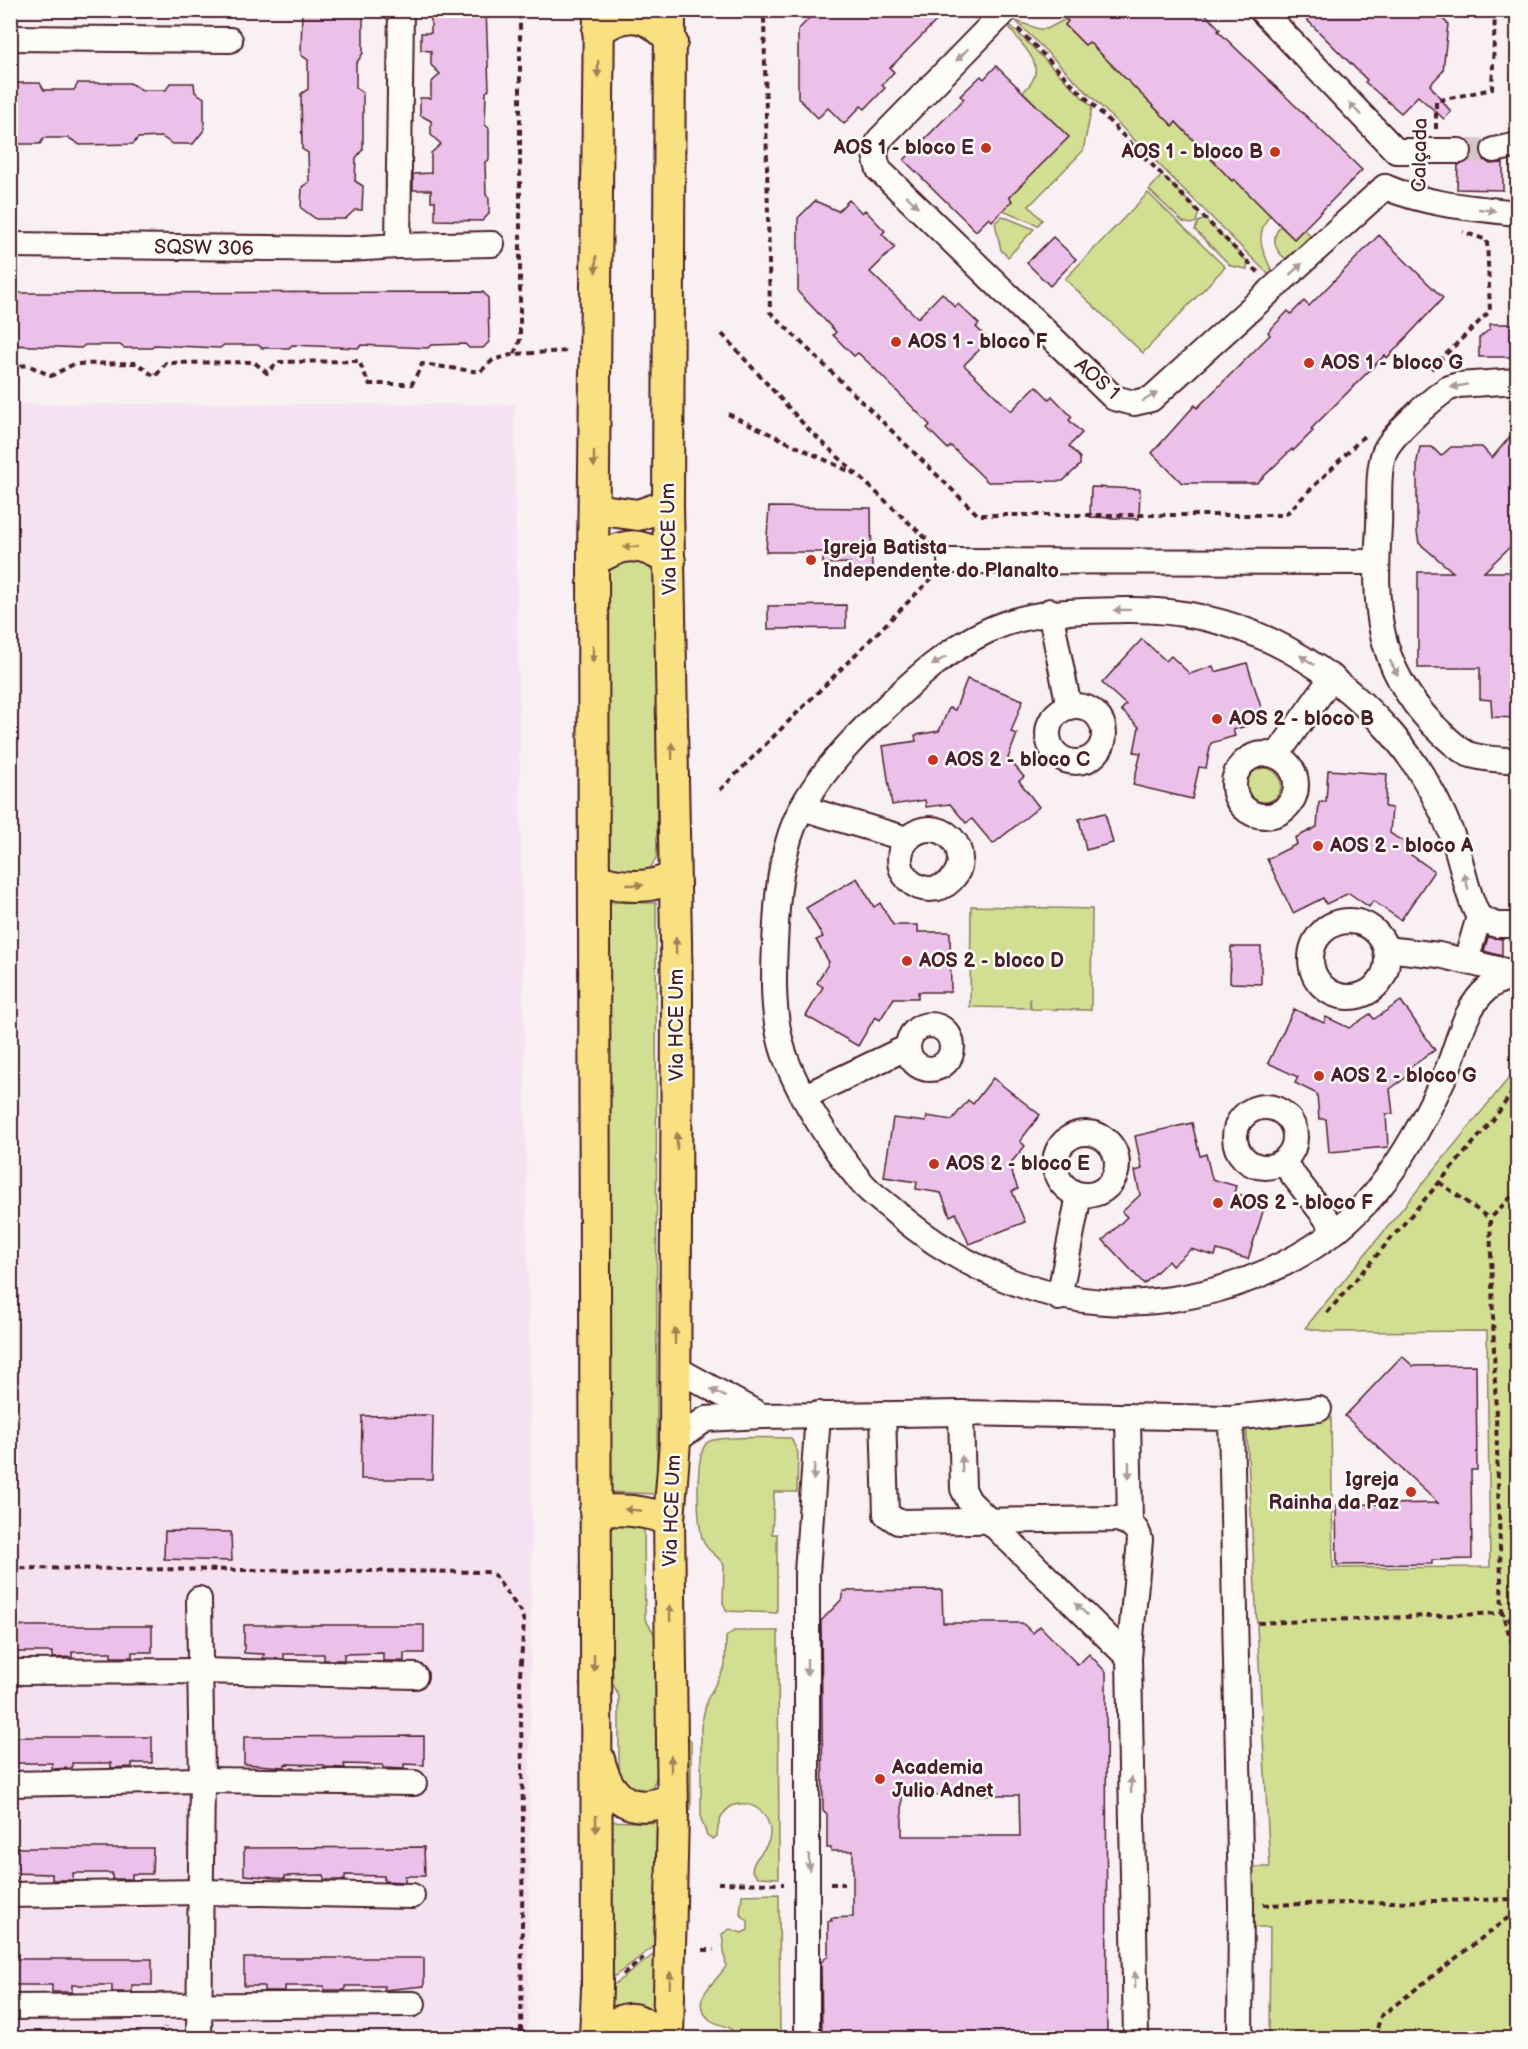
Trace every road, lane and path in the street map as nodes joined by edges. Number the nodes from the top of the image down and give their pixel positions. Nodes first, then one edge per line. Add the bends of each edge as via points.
1 (401, 10) edge
2 (520, 10) edge
3 (670, 10) edge
4 (1261, 10) edge
5 (1490, 10) edge
6 (1004, 12) edge
7 (599, 21) edge
8 (10, 38) edge
9 (230, 40) dead end
10 (672, 42) junction
11 (1518, 145) edge
12 (1494, 150) tunnel mouth
13 (1396, 151) junction
14 (1448, 151) joint
15 (1385, 187) junction
16 (1518, 213) edge
17 (492, 244) dead end
18 (10, 245) edge
19 (398, 246) junction
20 (1274, 289) junction
21 (723, 334) dead end
22 (576, 350) dead end
23 (514, 354) junction
24 (10, 367) edge
25 (1518, 381) edge
26 (728, 414) dead end
27 (858, 476) junction
28 (668, 505) junction
29 (594, 509) junction
30 (593, 561) junction
31 (670, 561) junction
32 (950, 561) junction
33 (1377, 562) junction
34 (1050, 611) junction
35 (1332, 677) junction
36 (1068, 707) dead end
37 (1277, 755) dead end
38 (1518, 761) edge
39 (720, 790) dead end
40 (802, 808) junction
41 (907, 839) dead end
42 (674, 875) junction
43 (594, 879) junction
44 (1479, 917) junction
45 (1518, 925) edge
46 (1386, 949) dead end
47 (1466, 961) junction
48 (1518, 975) edge
49 (908, 1047) dead end
50 (1518, 1084) edge
51 (803, 1097) junction
52 (1283, 1162) dead end
53 (1439, 1182) junction
54 (1518, 1189) edge
55 (1079, 1195) dead end
56 (1490, 1219) junction
57 (1336, 1231) junction
58 (1059, 1298) junction
59 (1327, 1313) dead end
60 (675, 1368) junction
61 (1319, 1409) dead end
62 (961, 1413) junction
63 (818, 1414) junction
64 (883, 1414) junction
65 (762, 1416) junction
66 (1128, 1416) junction
67 (1232, 1418) junction
68 (675, 1441) junction
69 (595, 1511) junction
70 (669, 1520) junction
71 (988, 1520) junction
72 (1130, 1523) junction
73 (199, 1599) dead end
74 (1502, 1613) junction
75 (1237, 1624) junction
76 (1518, 1628) edge
77 (1129, 1658) junction
78 (1518, 1660) edge
79 (201, 1671) junction
80 (10, 1672) edge
81 (415, 1676) dead end
82 (595, 1745) junction
83 (202, 1780) junction
84 (414, 1783) dead end
85 (10, 1784) edge
86 (671, 1799) junction
87 (201, 1892) junction
88 (10, 1895) edge
89 (412, 1896) dead end
90 (1518, 1899) edge
91 (1241, 1905) junction
92 (1518, 1910) edge
93 (703, 1950) dead end
94 (714, 1950) dead end
95 (649, 1954) dead end
96 (615, 1980) dead end
97 (413, 2004) dead end
98 (200, 2006) junction
99 (10, 2007) edge
100 (199, 2038) edge
101 (595, 2038) edge
102 (659, 2038) edge
103 (668, 2038) edge
104 (807, 2038) edge
105 (1136, 2038) edge
106 (1240, 2038) edge
107 (1374, 2038) edge

1 - 19 street
2 - 23 path via 520,340
3 - 10 main road, Via HCE Um
13 -> 4 street
5 - 14 path, Calçada via 1495,15 1492,89 1436,101
6 - 20 path
6 -> 20 street, AOS 1 via 880,140 875,148 879,170 1114,398 1125,402 1150,399
7 - 10 main road via 635,17 652,21
7 -> 29 main road
8 - 9 street
10 - 28 main road, Via HCE Um
11 - 12 street
13 - 14 street
13 - 15 street
15 -> 16 street via 1447,206
20 -> 15 street, AOS 1
17 - 19 street, SQSW 306
18 - 19 street, SQSW 306 via 349,249
21 - 27 path via 808,429
22 - 23 path
23 - 24 path via 493,360 480,372 422,364 412,384 369,384 359,361 278,362 267,373 254,362 166,363 155,377 137,363 74,364 51,376 28,365
25 -> 33 street via 1447,388 1390,443 1382,463
26 - 27 path
27 - 32 path
28 - 29 main road via 638,515
28 - 31 main road, Via HCE Um
29 - 30 main road
31 -> 30 main road via 651,548 632,545 613,549
30 -> 43 main road
42 -> 31 main road, Via HCE Um
32 - 33 street
32 - 39 path
33 -> 38 street via 1378,612 1388,657 1405,688 1451,743 1469,754
35 -> 34 street via 1302,656 1237,625 1161,609
34 - 36 street
34 -> 40 street via 988,630 924,670 827,771
35 - 37 street
44 -> 35 street via 1453,836 1428,785 1392,734
40 - 41 street
40 - 51 street via 784,854 773,977 780,1042
43 -> 42 main road via 607,884 653,885
60 -> 42 main road, Via HCE Um
43 - 69 main road
44 - 45 street via 1496,926
44 - 47 street
46 - 47 street
47 - 48 street
48 - 57 street via 1486,989 1477,1000 1447,1072 1410,1142 1368,1201
49 - 51 street
50 - 53 path via 1493,1120
51 - 58 street via 864,1185 919,1232 984,1271
52 - 57 street
53 - 56 path
53 - 59 path
54 - 56 path
55 - 58 street
56 - 74 path
57 - 58 street via 1269,1272 1202,1293 1141,1302
65 -> 60 street
60 - 68 main road, Via HCE Um
61 - 67 street
62 - 64 street
62 - 66 street
71 -> 62 street via 963,1489
63 - 64 street
63 - 65 street
63 -> 104 street via 807,1573
64 - 71 street via 886,1514 890,1519
65 - 68 street via 706,1419
66 - 67 street
66 -> 72 street
67 - 75 street
68 - 70 main road, Via HCE Um
70 -> 69 main road via 630,1509
69 -> 82 main road
86 -> 70 main road, Via HCE Um
71 - 72 street via 1117,1519
77 -> 71 street
72 - 77 street via 1140,1540
73 - 79 street
74 - 75 path
74 - 76 path
74 - 78 path
75 - 91 street
105 -> 77 street
79 - 80 street
79 - 81 street
79 - 83 street
82 - 86 main road via 610,1788 623,1802 637,1807
82 -> 101 main road
83 - 84 street
83 - 85 street
83 - 87 street
103 -> 86 main road, Via HCE Um
87 - 88 street
87 - 89 street
87 - 98 street
90 - 91 path
91 - 106 street
92 - 107 path via 1381,2016
93 - 94 path
95 - 96 path
97 - 98 street
98 - 99 street
98 - 100 street
101 - 102 main road via 612,2024 634,2018 643,2021

